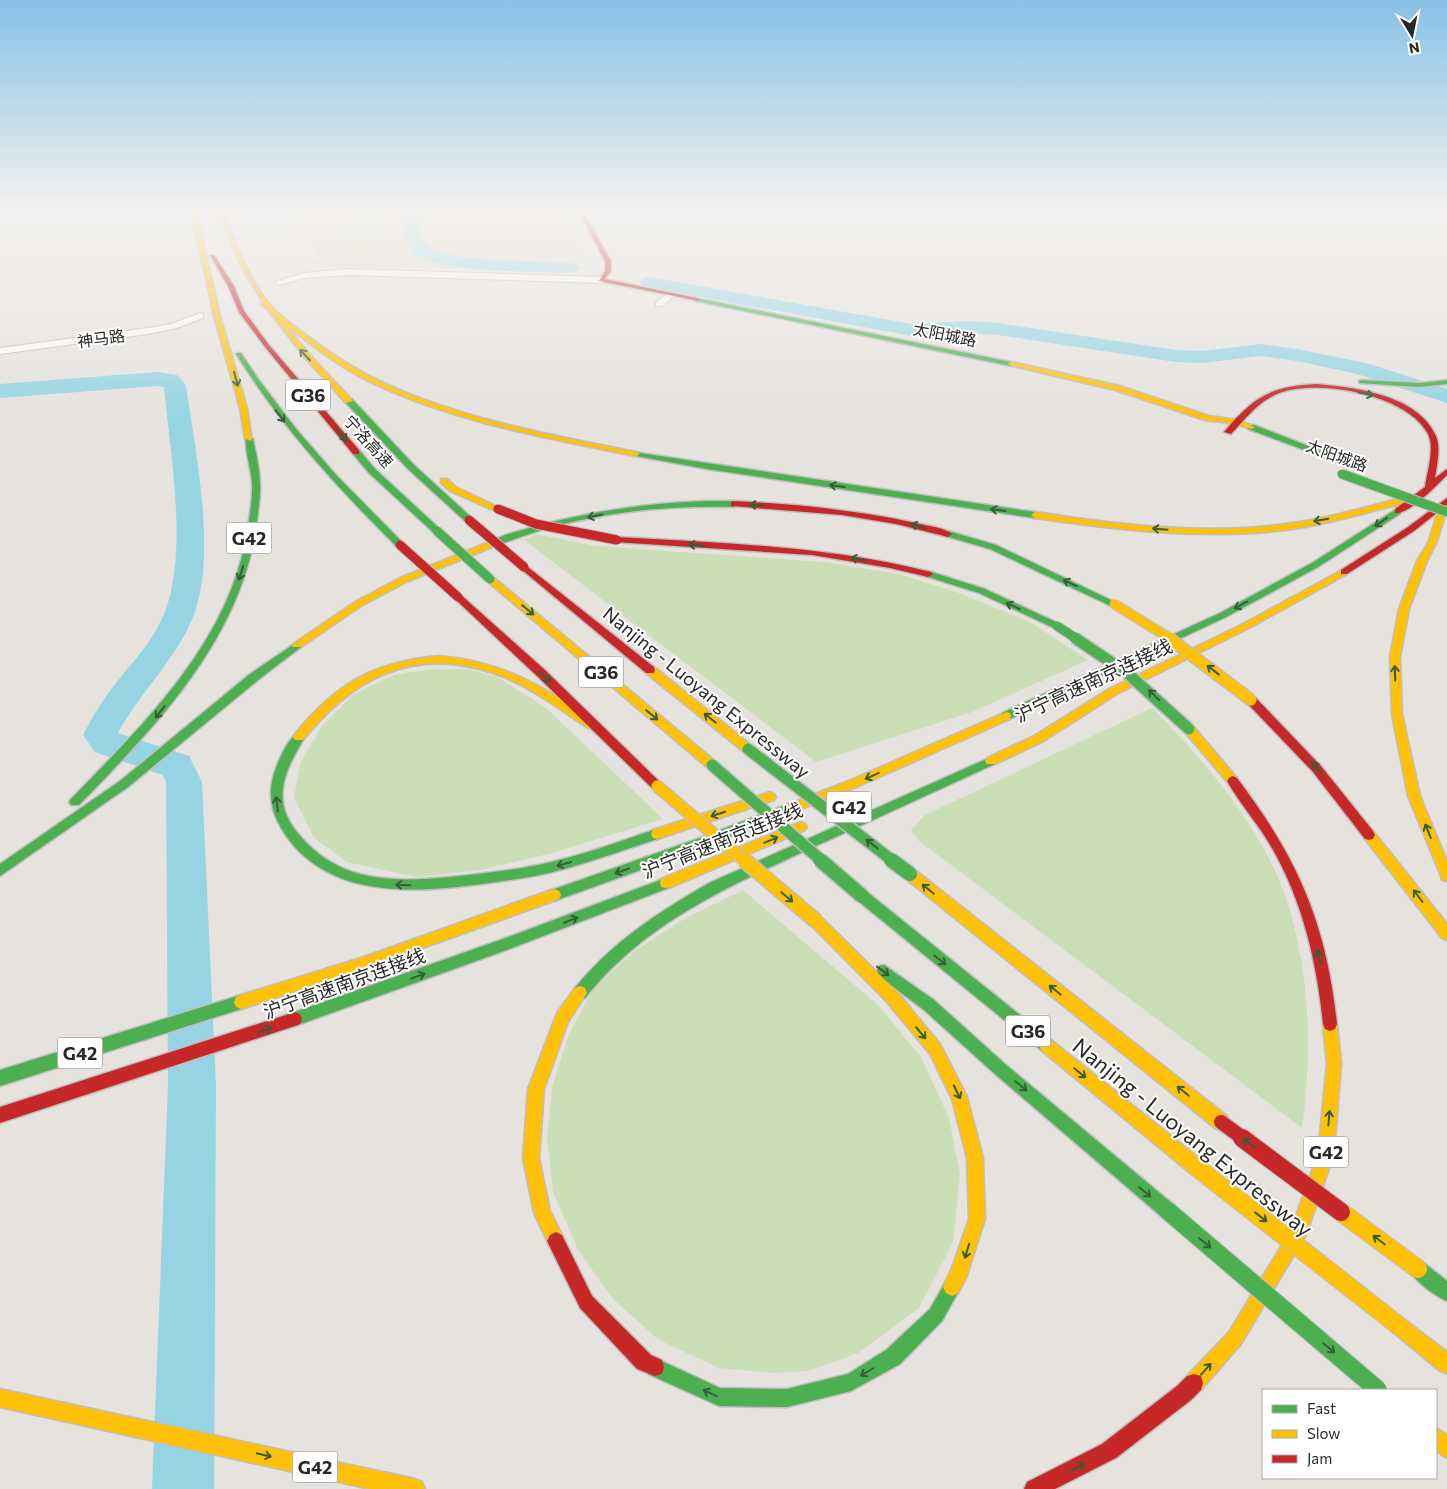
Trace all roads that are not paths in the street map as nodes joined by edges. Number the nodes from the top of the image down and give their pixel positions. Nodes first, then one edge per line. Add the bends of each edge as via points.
1 (210, 280) edge
2 (227, 280) edge
3 (252, 280) edge
4 (285, 280) edge
5 (603, 280) edge
6 (278, 282) dead end
7 (670, 295) junction
8 (264, 304) junction
9 (659, 304) dead end
10 (217, 315) junction
11 (200, 316) dead end
12 (0, 351) edge
13 (1447, 382) edge
14 (1238, 422) junction
15 (1220, 423) junction
16 (375, 429) junction
17 (1358, 467) dead end
18 (1447, 471) edge
19 (1337, 472) dead end
20 (1410, 485) dead end
21 (1429, 488) junction
22 (1420, 496) junction
23 (1446, 504) edge
24 (469, 520) joint
25 (438, 531) joint
26 (1113, 692) junction
27 (1040, 724) dead end
28 (592, 725) junction
29 (981, 728) junction
30 (860, 768) dead end
31 (813, 783) dead end
32 (840, 810) dead end
33 (0, 866) edge
34 (0, 870) edge
35 (1447, 876) edge
36 (816, 921) junction
37 (1447, 934) edge
38 (0, 1078) edge
39 (0, 1115) edge
40 (1447, 1292) edge
41 (1447, 1364) edge
42 (1377, 1389) edge
43 (0, 1398) edge
44 (1437, 1439) edge
45 (1447, 1448) edge
46 (414, 1489) edge
47 (1034, 1489) edge

1 - 10 main road, G42
2 -> 25 main road, 宁洛高速 / G36 via 241,311 267,346 372,471
3 - 8 main road, G42
4 - 6 street
5 - 7 main road, 太阳城路
7 - 9 street
7 - 15 main road, 太阳城路 via 1042,370 1161,401
16 -> 8 main road, G42 via 296,346
22 -> 8 main road via 1339,517 1284,526 1174,530 1040,516 707,467 548,437 444,409 365,376 310,342
10 -> 28 main road, bridge via 246,366 281,417 343,488 400,545 541,673
10 -> 33 main road, G42 via 247,420 256,491 247,554 230,606 201,659 141,735 102,777
11 - 12 street, 神马路 via 148,331
13 - 15 main road via 1419,385 1302,379 1282,382 1255,393
14 - 15 main road, 太阳城路
14 - 15 main road, 太阳城路 via 1232,433
14 - 17 main road, 太阳城路
14 -> 21 main road via 1277,391 1332,388 1374,395 1411,412 1425,422 1431,432 1435,446
16 - 24 main road, 宁洛高速 / G36 via 428,485
47 -> 16 main road, G42, bridge via 1109,1451 1184,1393 1235,1338 1298,1235 1326,1154 1334,1064 1327,987 1308,917 1289,866 1269,831 1229,775 1189,729 1132,676 1057,626 958,583 855,558 784,550 617,540 536,524 454,489
18 - 21 main road, 沪宁高速南京连接线 / G42
19 - 23 main road, 太阳城路, bridge
20 - 23 main road
21 - 22 main road, 沪宁高速南京连接线 / G42
22 -> 29 main road, 沪宁高速南京连接线 / G42 via 1315,564 1223,614
23 - 26 main road, 沪宁高速南京连接线 via 1337,577 1244,628
35 -> 23 main road via 1414,796 1397,714 1395,657 1404,608
40 -> 24 main road, Nanjing - Luoyang Expressway / G36, bridge via 1221,1122 748,749
25 -> 41 main road, Nanjing - Luoyang Expressway / G36, bridge via 862,896 1195,1166
26 - 27 main road, 沪宁高速南京连接线
36 -> 26 main road via 892,997 935,1049 959,1097 975,1158 977,1219 960,1272 936,1316 893,1357 850,1382 787,1398 719,1397 644,1362 586,1302 542,1213 531,1158 536,1090 562,1018 588,982 624,944 672,910 714,887 1038,738
31 -> 28 main road via 559,866 496,878 435,884 372,882 337,873 308,854 288,832 277,809 276,787 280,766 297,740 341,692 390,667 427,660 458,660 497,669 537,688
28 -> 36 main road, bridge via 657,786
29 - 30 main road
29 -> 38 main road, 沪宁高速南京连接线 / G42 via 855,783 701,843 364,963
39 -> 32 main road, 沪宁高速南京连接线 / G42 via 219,1046 501,946 713,865
37 -> 34 main road, bridge via 1318,769 1251,700 1186,649 1114,604 992,547 914,524 804,506 718,503 615,512 524,531 403,580 314,632 124,784
36 -> 42 main road, bridge via 929,1005
43 -> 46 main road, G42
44 - 45 main road

